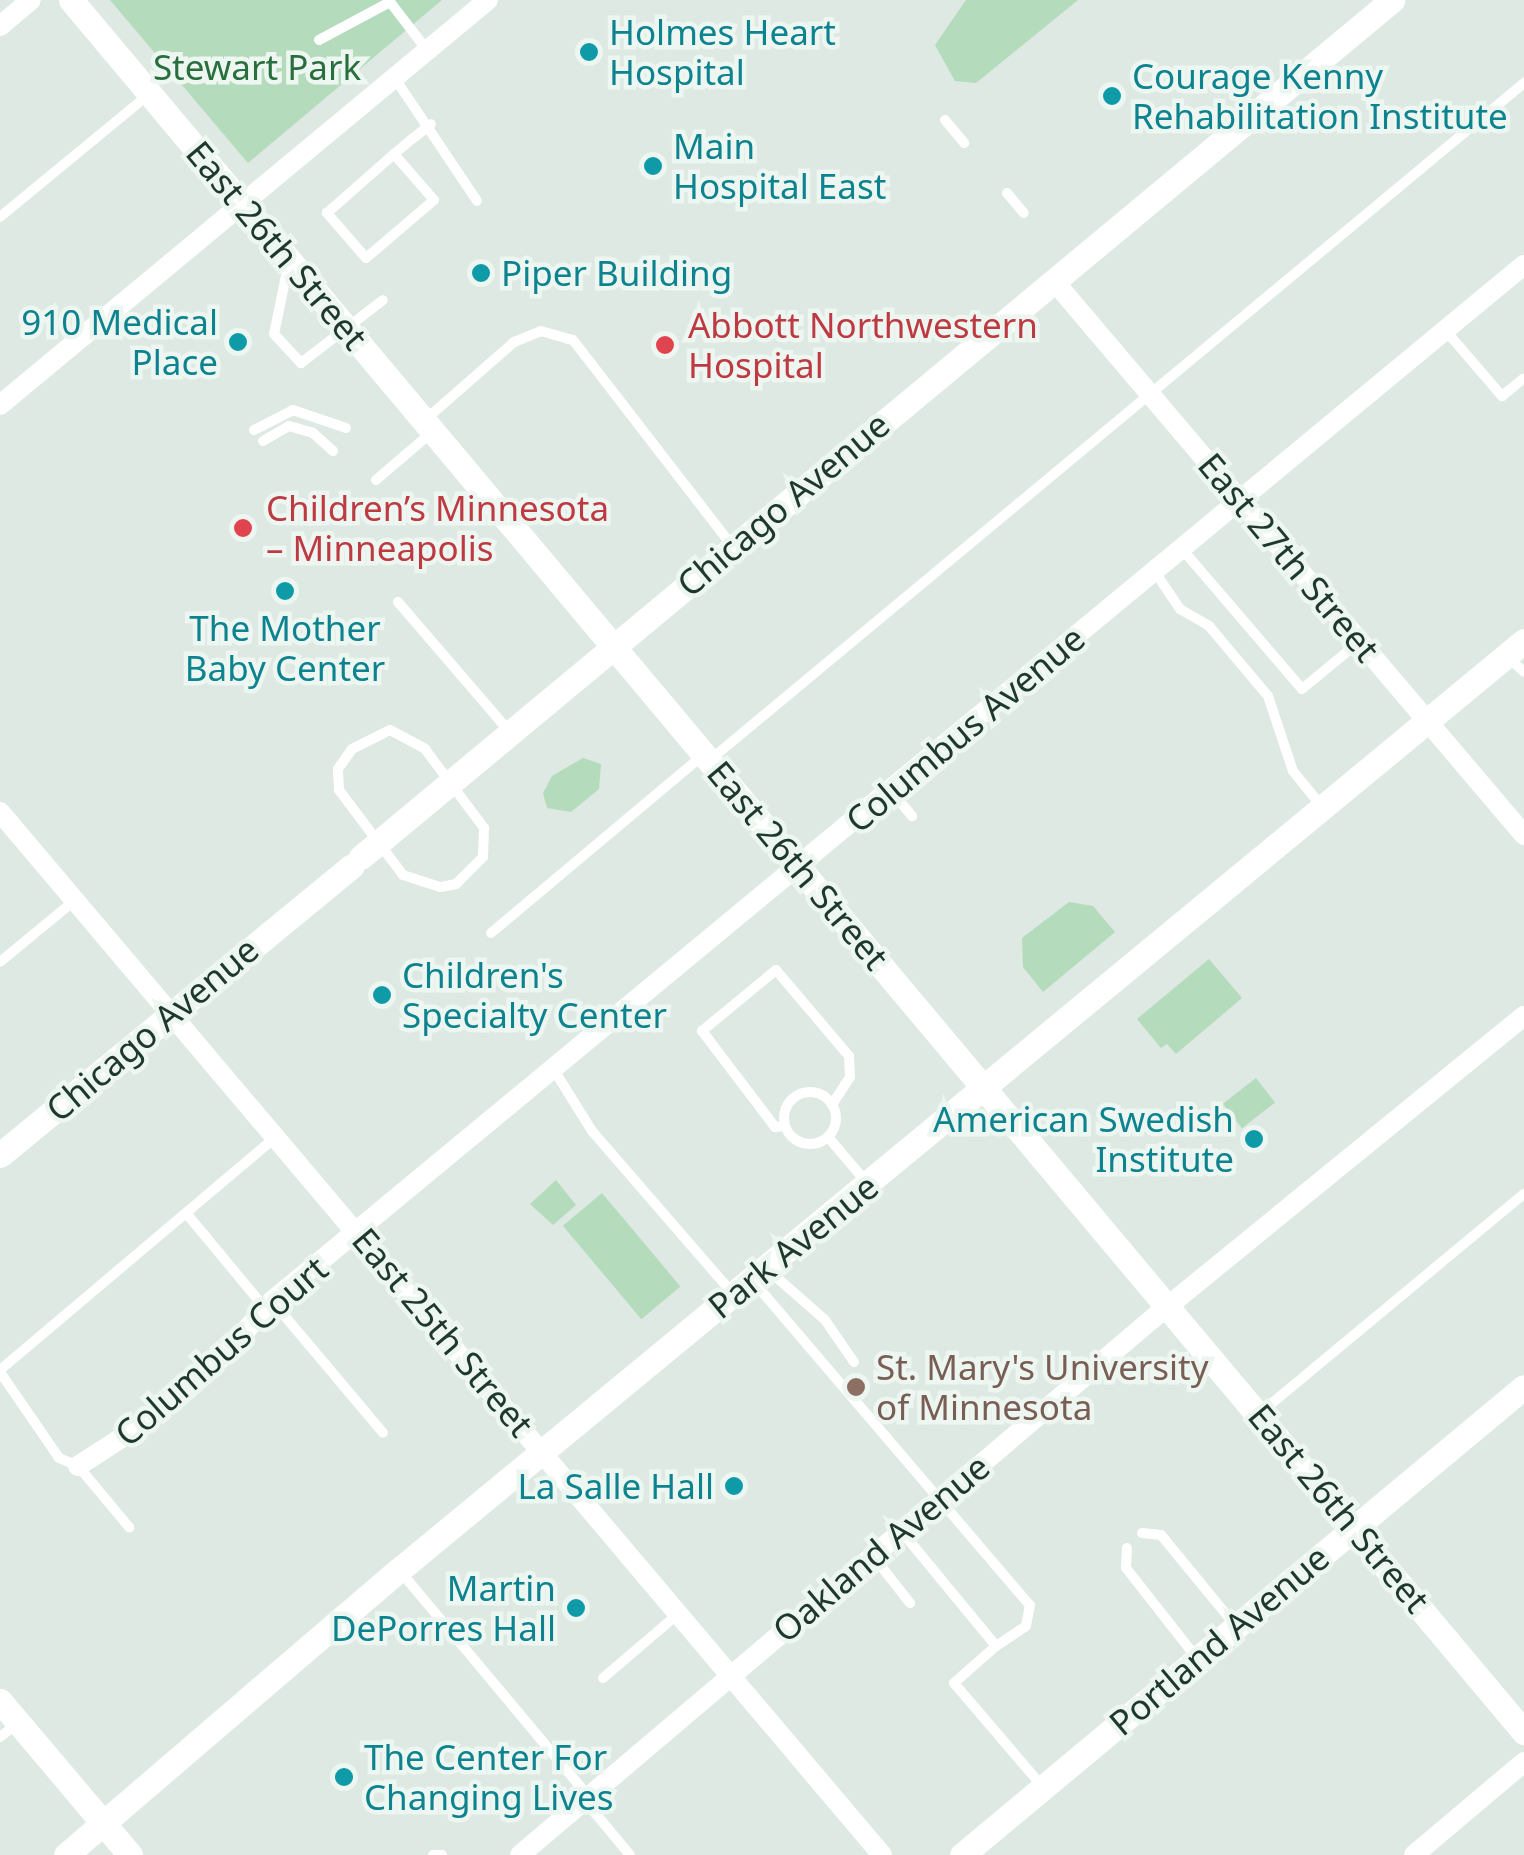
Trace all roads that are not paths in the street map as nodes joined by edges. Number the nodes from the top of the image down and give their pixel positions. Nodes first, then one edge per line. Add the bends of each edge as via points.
1 (31, 0) edge
2 (71, 0) edge
3 (488, 0) edge
4 (1392, 0) edge
5 (392, 1) edge
6 (0, 26) edge
7 (319, 40) dead end
8 (427, 50) junction
9 (394, 77) junction
10 (1524, 83) edge
11 (150, 94) junction
12 (946, 120) dead end
13 (431, 124) junction
14 (964, 143) dead end
15 (394, 154) junction
16 (1007, 193) dead end
17 (476, 201) dead end
18 (242, 204) junction
19 (1024, 214) dead end
20 (0, 217) edge
21 (290, 260) junction
22 (1524, 265) edge
23 (1054, 280) junction
24 (383, 300) dead end
25 (348, 329) junction
26 (1445, 330) junction
27 (1524, 378) edge
28 (1149, 392) junction
29 (0, 405) edge
30 (429, 425) junction
31 (346, 428) dead end
32 (254, 430) dead end
33 (263, 440) dead end
34 (333, 451) dead end
35 (376, 480) dead end
36 (1240, 498) junction
37 (732, 546) junction
38 (1182, 549) junction
39 (1154, 571) junction
40 (398, 602) dead end
41 (1360, 641) junction
42 (614, 646) junction
43 (1518, 656) edge
44 (1428, 721) junction
45 (510, 732) junction
46 (708, 757) junction
47 (451, 782) junction
48 (891, 790) junction
49 (1324, 808) junction
50 (0, 812) edge
51 (912, 816) dead end
52 (1524, 834) edge
53 (363, 856) junction
54 (799, 867) junction
55 (74, 901) junction
56 (491, 932) dead end
57 (0, 962) edge
58 (173, 1010) junction
59 (1524, 1016) edge
60 (554, 1070) junction
61 (986, 1088) junction
62 (832, 1105) junction
63 (785, 1126) junction
64 (278, 1135) junction
65 (828, 1137) junction
66 (0, 1155) edge
67 (868, 1185) junction
68 (1524, 1194) edge
69 (186, 1213) junction
70 (361, 1232) junction
71 (751, 1281) junction
72 (269, 1304) junction
73 (1169, 1306) junction
74 (854, 1362) dead end
75 (0, 1371) edge
76 (1524, 1387) edge
77 (1260, 1413) junction
78 (382, 1432) dead end
79 (543, 1452) junction
80 (78, 1466) junction
81 (942, 1496) junction
82 (1354, 1526) junction
83 (130, 1527) dead end
84 (901, 1532) junction
85 (1142, 1533) dead end
86 (1127, 1548) dead end
87 (872, 1556) junction
88 (399, 1570) junction
89 (910, 1603) dead end
90 (678, 1614) junction
91 (1236, 1626) junction
92 (996, 1646) junction
93 (1197, 1658) junction
94 (732, 1677) junction
95 (603, 1678) dead end
96 (0, 1701) edge
97 (9, 1730) edge
98 (1524, 1732) edge
99 (1524, 1762) edge
100 (1043, 1787) junction
101 (587, 1799) junction
102 (104, 1824) junction
103 (66, 1855) edge
104 (130, 1855) edge
105 (433, 1855) edge
106 (442, 1855) edge
107 (520, 1855) edge
108 (630, 1855) edge
109 (882, 1855) edge
110 (962, 1855) edge
111 (1414, 1855) edge

1 - 6 street
2 - 11 street, East 26th Street
3 - 8 street
4 - 23 street, Chicago Avenue
5 - 7 lane
5 - 8 lane
8 - 9 street
9 - 13 lane
9 - 18 street
10 - 28 lane
11 - 18 street, East 26th Street
11 - 20 lane
12 - 14 lane
13 - 15 lane
13 - 17 lane
15 - 15 lane via 327,212 366,258 434,200
16 - 19 lane
18 - 21 street, East 26th Street
18 - 29 street
21 - 25 street, East 26th Street
21 - 25 lane via 274,334 288,356 309,360
22 - 26 street, Columbus Avenue
23 - 28 street, East 27th Street
23 - 37 street, Chicago Avenue
24 - 25 lane
25 - 30 street, East 26th Street
26 - 27 lane via 1502,396
26 - 36 street, Columbus Avenue
28 - 36 street, East 27th Street
28 - 46 lane
30 - 35 lane
30 - 37 lane via 514,342 541,331 573,340
30 - 42 street, East 26th Street
31 - 32 lane via 293,410
33 - 34 lane via 289,426 313,433
36 - 38 street, Columbus Avenue
36 - 41 street, East 27th Street
37 - 42 street, Chicago Avenue
38 - 39 street, Columbus Avenue
38 - 41 lane via 1302,690
39 - 48 street, Columbus Avenue
39 - 49 lane via 1180,609 1209,626 1268,696 1293,771
40 - 45 lane
41 - 44 street, East 27th Street
42 - 45 street, Chicago Avenue
42 - 46 street, East 26th Street
43 - 44 street, Park Avenue
44 - 49 street, Park Avenue
44 - 52 street, East 27th Street
45 - 47 street, Chicago Avenue
46 - 54 street, East 26th Street
46 - 56 lane
47 - 53 street, Chicago Avenue
47 - 53 lane via 487,840 466,878 440,887 414,882
47 - 53 lane via 424,750 390,730 352,748 338,769 339,790
48 - 51 lane
48 - 54 street, Columbus Avenue
49 - 61 street, Park Avenue
50 - 55 street, East 25th Street
53 - 58 street, Chicago Avenue
54 - 60 street, Columbus Avenue
54 - 61 street, East 26th Street
55 - 57 lane
55 - 58 street, East 25th Street
58 - 64 street, East 25th Street
58 - 66 street, Chicago Avenue
59 - 73 street, Oakland Avenue
60 - 70 street, Columbus Avenue
60 - 71 lane via 592,1130
61 - 67 street, Park Avenue
61 - 73 street, East 26th Street
62 - 63 lane via 820,1094 795,1096 785,1110
62 - 63 lane via 850,1077 849,1056 776,970 702,1032 775,1127
62 - 65 lane via 836,1122
63 - 65 lane via 804,1143
64 - 69 lane
64 - 70 street, East 25th Street
65 - 67 lane
67 - 71 street, Park Avenue
68 - 77 lane
69 - 72 lane
69 - 75 lane
70 - 72 street, Columbus Court
70 - 79 street, East 25th Street
71 - 74 lane via 826,1320
71 - 79 street, Park Avenue
71 - 81 lane
72 - 78 lane
72 - 80 street, Columbus Court via 163,1408
73 - 77 street, East 26th Street
73 - 81 street, Oakland Avenue
75 - 80 lane via 59,1458
76 - 82 street, Portland Avenue
77 - 82 street, East 26th Street
79 - 88 street, Park Avenue
79 - 90 street, East 25th Street
80 - 83 lane
81 - 84 street, Oakland Avenue
81 - 92 lane via 1030,1605 1026,1626
82 - 91 street, Portland Avenue
82 - 98 street, East 26th Street
84 - 87 street, Oakland Avenue
84 - 92 lane
85 - 91 lane via 1161,1535
86 - 93 lane via 1126,1568
87 - 89 lane
87 - 94 street, Oakland Avenue
88 - 101 lane
88 - 102 street, Park Avenue
90 - 94 street, East 25th Street
90 - 95 lane
91 - 93 street, Portland Avenue
92 - 100 lane via 954,1684
93 - 100 street, Portland Avenue
94 - 101 street, Oakland Avenue
94 - 109 street, East 25th Street
96 - 97 street
97 - 102 street
99 - 111 street
100 - 110 street, Portland Avenue
101 - 107 street, Oakland Avenue
101 - 108 lane
102 - 103 street, Park Avenue
102 - 104 street
105 - 106 lane

